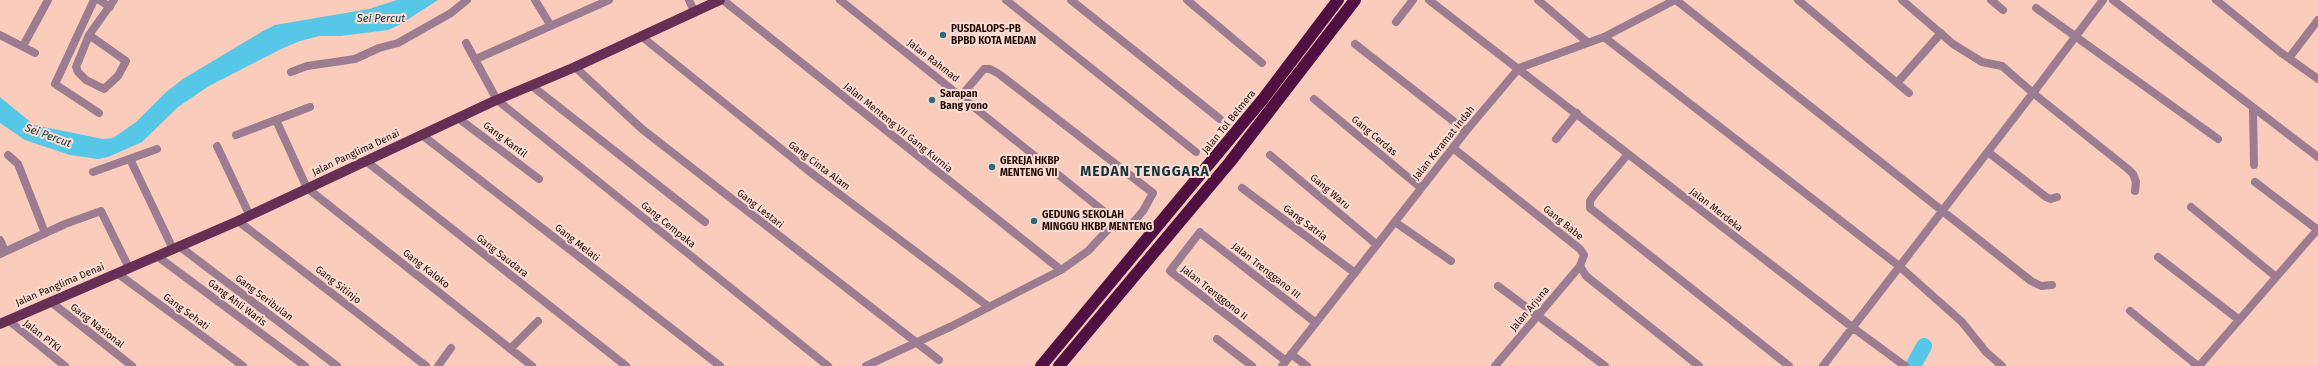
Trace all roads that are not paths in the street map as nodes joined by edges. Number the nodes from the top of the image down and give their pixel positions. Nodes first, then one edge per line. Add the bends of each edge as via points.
1 (48, 0) edge
2 (94, 0) edge
3 (99, 0) edge
4 (466, 0) edge
5 (535, 0) edge
6 (609, 0) edge
7 (689, 0) edge
8 (720, 0) edge
9 (723, 0) edge
10 (840, 0) edge
11 (1006, 0) edge
12 (1071, 0) edge
13 (1187, 0) edge
14 (1338, 0) edge
15 (1355, 0) edge
16 (1413, 0) edge
17 (1429, 0) edge
18 (1538, 0) edge
19 (1676, 0) edge
20 (1798, 0) edge
21 (1902, 0) edge
22 (1991, 0) edge
23 (2103, 0) edge
24 (2113, 0) edge
25 (2216, 0) edge
26 (112, 4) edge
27 (2036, 8) dead end
28 (2003, 10) dead end
29 (694, 11) junction
30 (2318, 20) edge
31 (1396, 22) dead end
32 (551, 26) junction
33 (1941, 33) junction
34 (0, 35) edge
35 (89, 35) junction
36 (641, 36) junction
37 (1604, 36) junction
38 (2076, 38) junction
39 (1586, 41) junction
40 (466, 43) dead end
41 (1355, 44) dead end
42 (23, 46) junction
43 (35, 52) dead end
44 (2289, 58) junction
45 (476, 59) junction
46 (1262, 63) dead end
47 (575, 67) junction
48 (1519, 68) junction
49 (291, 72) dead end
50 (2318, 79) edge
51 (1897, 83) junction
52 (532, 86) junction
53 (1909, 93) dead end
54 (2033, 93) junction
55 (961, 96) junction
56 (1314, 99) dead end
57 (497, 100) junction
58 (310, 107) dead end
59 (2253, 110) junction
60 (99, 113) dead end
61 (1577, 113) junction
62 (458, 118) junction
63 (1220, 119) dead end
64 (276, 120) junction
65 (1466, 131) junction
66 (236, 135) dead end
67 (422, 135) junction
68 (1556, 139) dead end
69 (2218, 140) dead end
70 (217, 146) dead end
71 (1453, 148) junction
72 (157, 149) dead end
73 (1196, 152) dead end
74 (1988, 152) junction
75 (1628, 154) junction
76 (8, 155) dead end
77 (1270, 155) dead end
78 (2318, 157) edge
79 (130, 159) junction
80 (366, 162) junction
81 (2254, 166) dead end
82 (94, 172) dead end
83 (539, 179) dead end
84 (2255, 182) dead end
85 (307, 188) junction
86 (1242, 188) dead end
87 (1420, 188) junction
88 (2135, 191) dead end
89 (2057, 197) dead end
90 (2191, 207) dead end
91 (1942, 211) junction
92 (249, 214) junction
93 (238, 221) junction
94 (1116, 221) junction
95 (705, 222) dead end
96 (1394, 222) junction
97 (2318, 229) edge
98 (45, 233) junction
99 (1202, 233) joint
100 (0, 240) edge
101 (1376, 244) junction
102 (176, 248) junction
103 (3, 253) edge
104 (157, 256) junction
105 (2158, 257) dead end
106 (1451, 261) dead end
107 (1580, 266) junction
108 (1899, 266) junction
109 (129, 268) junction
110 (1061, 270) junction
111 (117, 273) junction
112 (1355, 274) junction
113 (2275, 276) junction
114 (2052, 284) dead end
115 (1498, 286) dead end
116 (51, 302) junction
117 (989, 307) junction
118 (2130, 311) dead end
119 (1539, 315) junction
120 (2238, 319) junction
121 (538, 321) dead end
122 (4, 322) edge
123 (1316, 323) junction
124 (1852, 327) junction
125 (1218, 339) dead end
126 (916, 342) junction
127 (451, 348) dead end
128 (510, 349) junction
129 (1291, 354) junction
130 (939, 360) dead end
131 (1284, 363) edge
132 (1903, 365) edge
133 (65, 366) edge
134 (132, 366) edge
135 (243, 366) edge
136 (305, 366) edge
137 (337, 366) edge
138 (426, 366) edge
139 (438, 366) edge
140 (532, 366) edge
141 (626, 366) edge
142 (720, 366) edge
143 (828, 366) edge
144 (866, 366) edge
145 (1041, 366) edge
146 (1059, 366) edge
147 (1252, 366) edge
148 (1307, 366) edge
149 (1496, 366) edge
150 (1605, 366) edge
151 (1699, 366) edge
152 (1789, 366) edge
153 (1823, 366) edge
154 (2002, 366) edge
155 (2198, 366) edge

1 - 42 street
2 - 60 street via 55,84
3 - 26 street
4 - 49 street via 451,12 398,43 355,59 307,66
5 - 32 street
6 - 32 street
7 - 29 street
8 - 29 main road, Jalan Panglima Denai
9 - 110 street, Jalan Menteng VII Gang Kurnia
10 - 55 street, Jalan Rahmad
11 - 73 street
12 - 63 street
13 - 46 street
14 - 145 highway, Jalan Tol Belmera via 1253,111
15 - 146 highway via 1230,162
16 - 31 street
17 - 48 street, Jalan Merdeka
18 - 39 street
19 - 37 street, Jalan Keramat Indah
19 - 91 street
20 - 51 street
21 - 33 street
22 - 28 street
23 - 38 street
24 - 59 street
25 - 44 street
26 - 35 street
27 - 38 street
29 - 36 main road, Jalan Panglima Denai
30 - 44 street
32 - 45 street
33 - 51 street
33 - 54 street via 1982,62 2002,66
34 - 42 street
35 - 35 street via 76,67 86,80 104,89 118,76 126,62
36 - 47 main road, Jalan Panglima Denai
36 - 117 street, Gang Cinta Alam via 810,172
37 - 39 street, Jalan Keramat Indah
37 - 108 street
38 - 54 street
38 - 69 street
39 - 48 street, Jalan Keramat Indah
40 - 45 street
41 - 65 street
42 - 43 street
44 - 50 street
45 - 57 street
47 - 52 main road, Jalan Panglima Denai
47 - 126 street, Gang Lestari via 642,129
48 - 61 street, Jalan Merdeka
48 - 65 street, Jalan Keramat Indah
51 - 53 street
52 - 57 main road, Jalan Panglima Denai
52 - 95 street
54 - 74 street
54 - 88 street via 2128,169 2134,178
55 - 94 street, Jalan Rahmad
55 - 94 street via 984,69 990,69 1153,193 1131,225
56 - 87 street, Gang Cerdas
57 - 62 main road, Jalan Panglima Denai
57 - 143 street, Gang Cempaka
58 - 64 street
59 - 78 street
59 - 81 street
61 - 68 street
61 - 75 street, Jalan Merdeka
62 - 67 main road, Jalan Panglima Denai
62 - 83 street, Gang Kantil
64 - 66 street
64 - 85 street
65 - 71 street, Jalan Keramat Indah
67 - 80 main road, Jalan Panglima Denai
67 - 142 street, Gang Melati
70 - 92 street
71 - 87 street, Jalan Keramat Indah
71 - 107 street, Gang Babe via 1580,249 1584,255
72 - 79 street
74 - 89 street via 2046,197
74 - 91 street
75 - 124 street, Jalan Merdeka
75 - 152 street via 1594,195 1590,201 1590,208
76 - 98 street via 18,164
77 - 101 street, Gang Waru
79 - 82 street
79 - 102 street
80 - 85 main road, Jalan Panglima Denai
80 - 141 street, Gang Saudara
84 - 97 street
85 - 92 main road, Jalan Panglima Denai
85 - 128 street, Gang Kaloko
86 - 112 street, Gang Satria
87 - 96 street, Jalan Keramat Indah
90 - 113 street
91 - 108 street
91 - 114 street via 2031,281 2041,286
92 - 93 main road, Jalan Panglima Denai
93 - 102 main road, Jalan Panglima Denai
93 - 138 street, Gang Sitinjo
94 - 110 street via 1088,251
96 - 101 street, Jalan Keramat Indah
96 - 106 street
97 - 113 street
98 - 103 street
98 - 109 street via 101,211
99 - 123 street, Jalan Trenggano III
99 - 131 street, Jalan Trenggono II via 1170,271
100 - 103 street
101 - 112 street, Jalan Keramat Indah
102 - 104 main road, Jalan Panglima Denai
102 - 137 street, Gang Seribulan
104 - 109 main road, Jalan Panglima Denai
104 - 136 street, Gang Ahli Waris
105 - 120 street
107 - 119 street, Jalan Arjuna
107 - 151 street via 1582,272 1596,285
108 - 124 street
108 - 154 street via 1962,322 1991,357
109 - 111 main road, Jalan Panglima Denai
110 - 117 street
111 - 116 main road, Jalan Panglima Denai
111 - 135 street, Gang Sehati
112 - 123 street, Jalan Keramat Indah
113 - 120 street
115 - 119 street
116 - 122 main road, Jalan Panglima Denai
116 - 134 street, Gang Nasional
117 - 126 street
118 - 155 street
119 - 149 street, Jalan Arjuna
119 - 150 street
120 - 155 street
121 - 128 street
122 - 133 street, Jalan PTKI
123 - 129 street, Jalan Keramat Indah
124 - 132 street, Jalan Merdeka
124 - 153 street
125 - 147 street
126 - 130 street, Gang Lestari
126 - 144 street
127 - 139 street
128 - 140 street, Gang Kaloko
129 - 131 street, Jalan Keramat Indah
129 - 148 street

